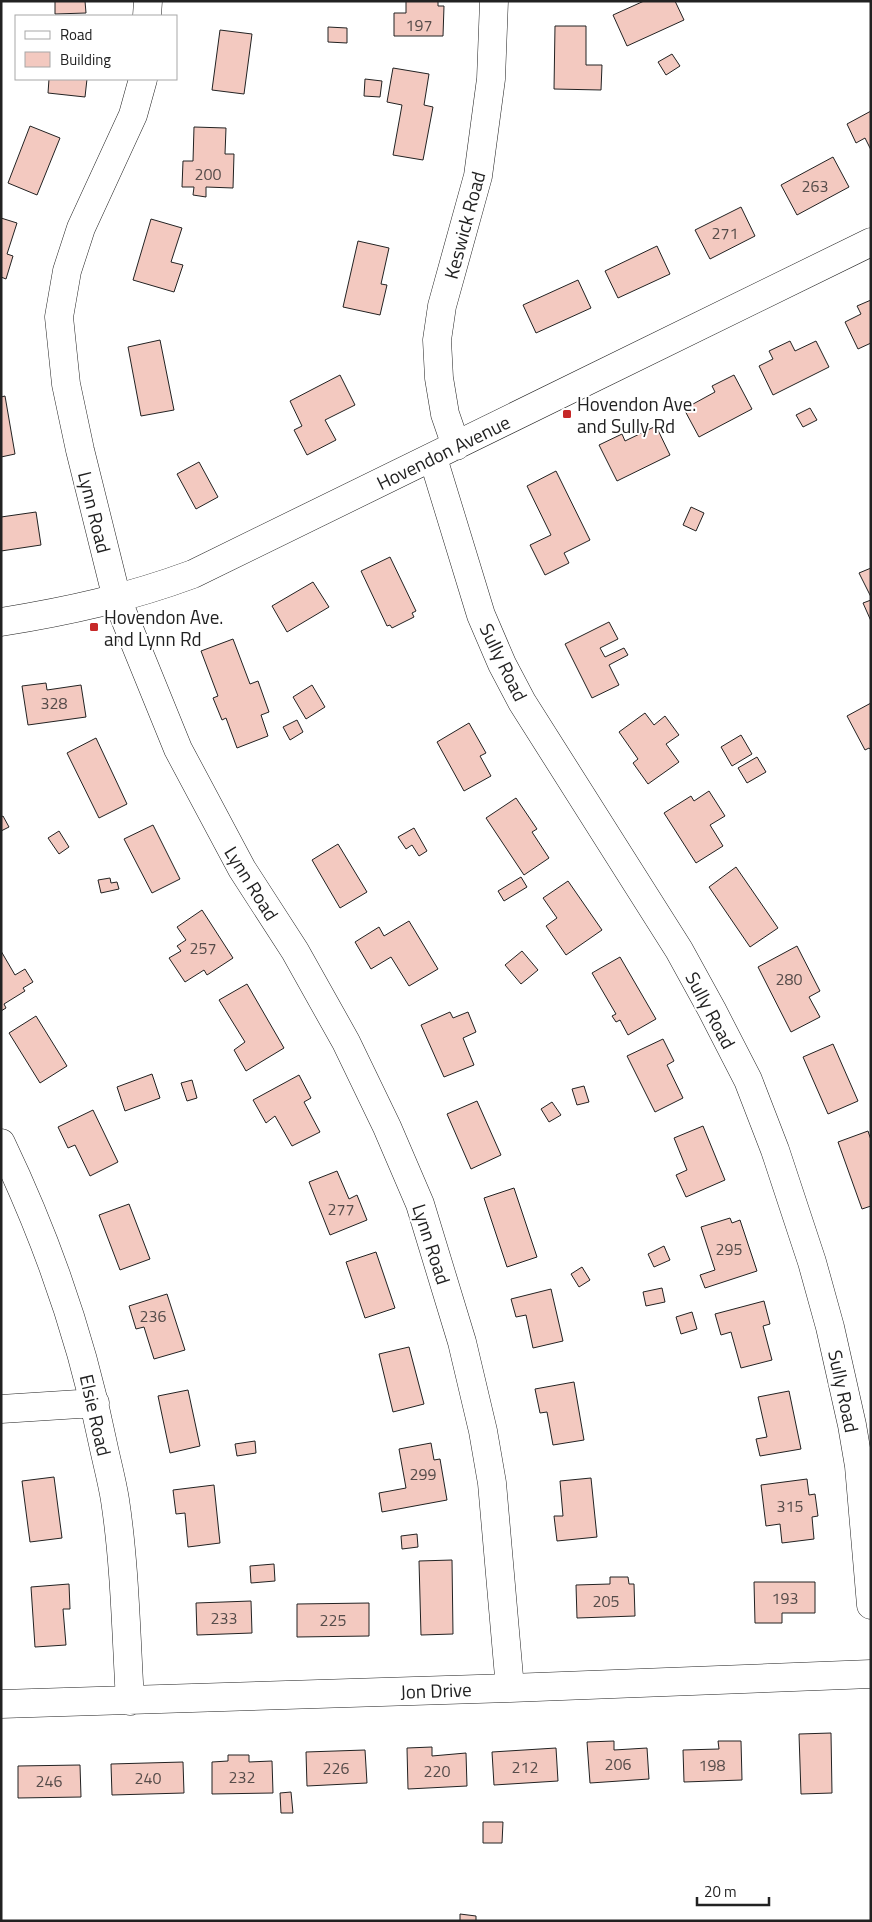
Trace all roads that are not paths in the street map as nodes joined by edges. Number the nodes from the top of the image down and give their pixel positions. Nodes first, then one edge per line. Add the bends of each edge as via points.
1 (148, 1) edge
2 (494, 1) edge
3 (147, 15) edge
4 (143, 80) edge
5 (871, 242) edge
6 (444, 452) junction
7 (118, 599) junction
8 (1, 622) edge
9 (1, 1143) edge
10 (95, 1403) junction
11 (1, 1409) edge
12 (871, 1605) edge
13 (871, 1674) edge
14 (510, 1688) junction
15 (130, 1700) junction
16 (1, 1704) edge

1 - 3 street
2 - 6 street, Keswick Road via 491,79 478,176 442,306 437,340 445,414
4 - 7 street, Lynn Road via 133,115 81,228 67,271 60,318 66,384
5 - 6 street, Hovendon Avenue
6 - 7 street, Hovendon Avenue via 193,574
6 - 12 street, Sully Road via 481,615 502,664 522,702 683,958 748,1080 776,1150 830,1326 852,1425 859,1466
7 - 8 street, Hovendon Avenue
7 - 14 street, Lynn Road via 178,749 242,869 295,952 346,1042 420,1204 462,1342 483,1431 492,1483
9 - 10 street, Elsie Road via 28,1200 65,1298
10 - 11 street
10 - 15 street, Elsie Road via 115,1499 124,1574
13 - 14 street, Jon Drive
14 - 15 street, Jon Drive
15 - 16 street, Jon Drive

